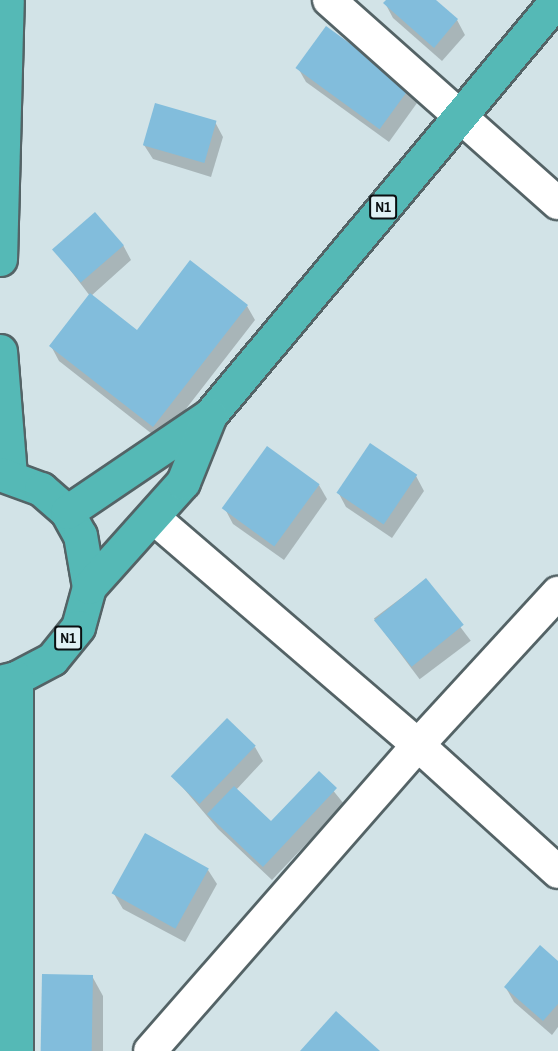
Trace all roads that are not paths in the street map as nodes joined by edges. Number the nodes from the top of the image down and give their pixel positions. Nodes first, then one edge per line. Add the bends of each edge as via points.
1 (7, 0) edge
2 (329, 0) edge
3 (557, 0) edge
4 (461, 114) junction
5 (558, 204) edge
6 (0, 259) edge
7 (0, 351) edge
8 (210, 415) junction
9 (5, 474) edge
10 (67, 512) junction
11 (154, 518) junction
12 (89, 587) junction
13 (558, 593) edge
14 (8, 680) edge
15 (418, 745) junction
16 (558, 872) edge
17 (16, 1051) edge
18 (150, 1051) edge

1 - 6 highway
2 - 4 street
3 - 4 highway, N1
4 - 5 street
4 - 8 highway, N1
7 - 9 highway
8 - 10 highway, N1
8 - 11 highway, N1 via 183,482
9 - 10 highway, N1 via 41,489
10 - 12 highway, N1 via 88,560
11 - 12 highway, N1
11 - 15 street
12 - 14 highway, N1 via 78,627 52,659
13 - 15 street
14 - 17 highway
15 - 16 street
15 - 18 street

